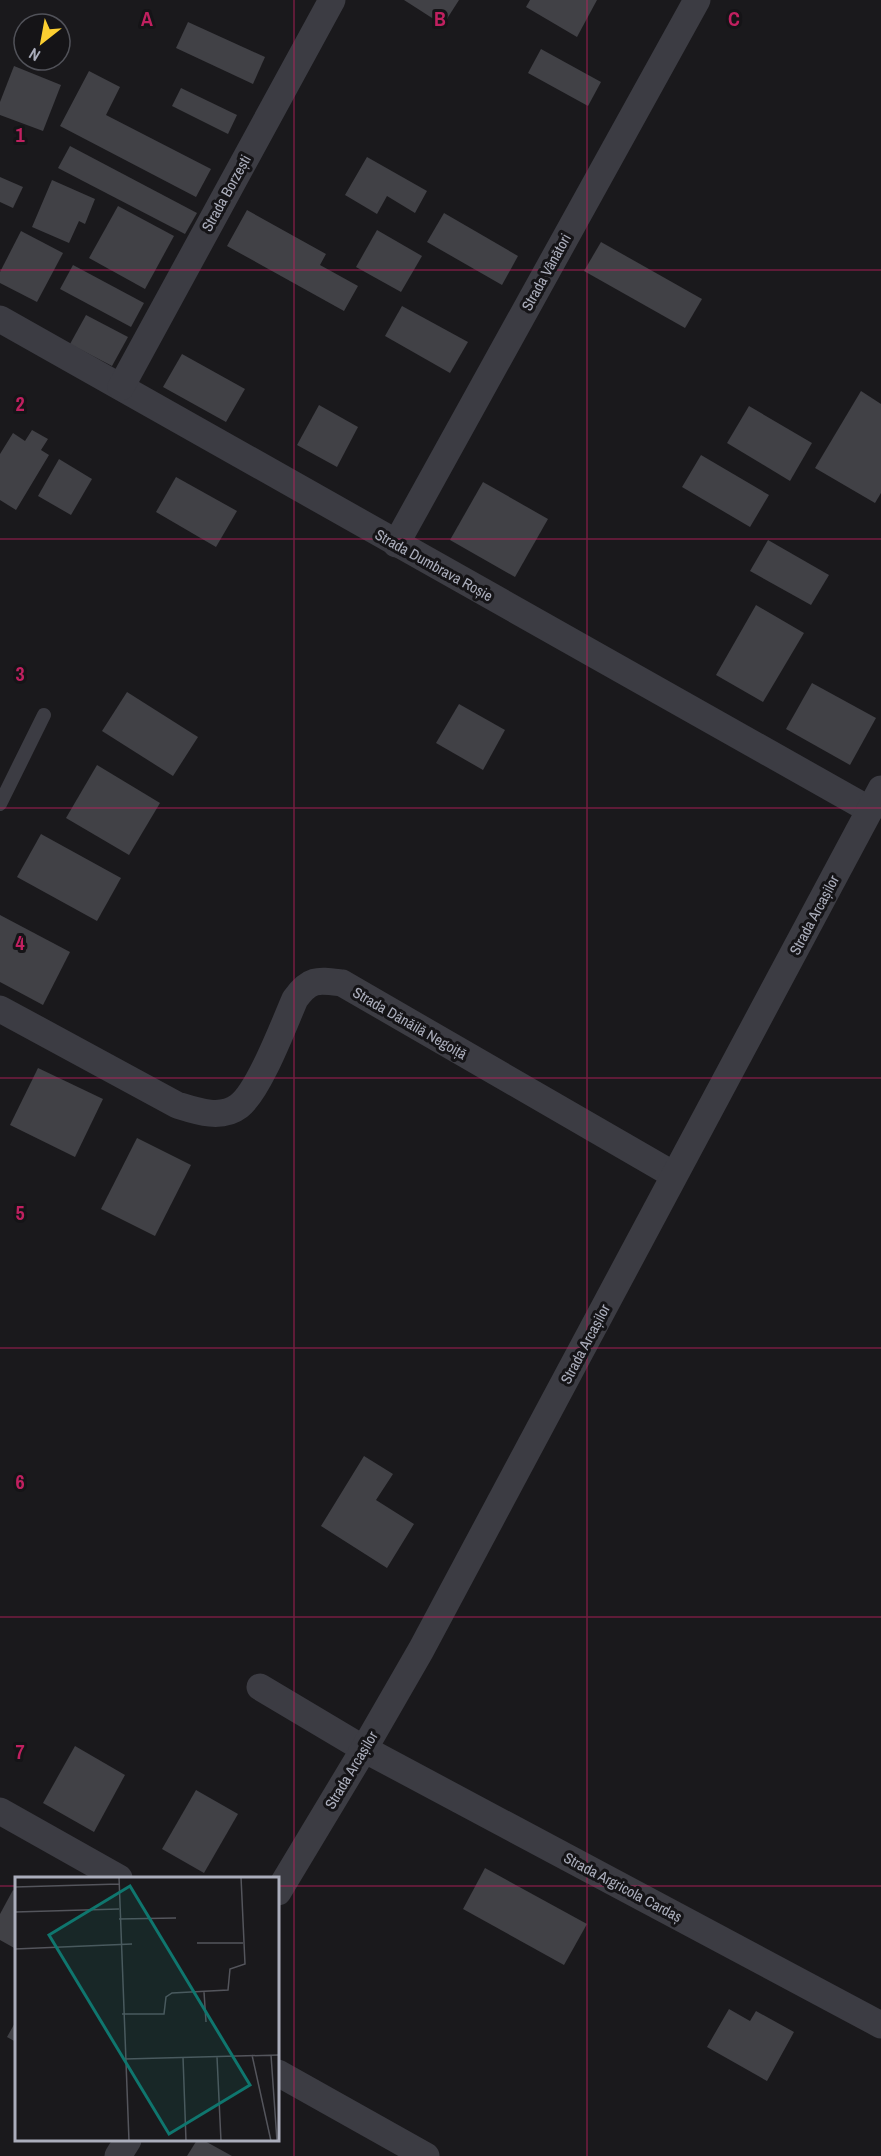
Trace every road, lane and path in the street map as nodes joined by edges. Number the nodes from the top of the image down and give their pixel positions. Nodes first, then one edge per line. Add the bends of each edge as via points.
1 (332, 0) edge
2 (697, 0) edge
3 (0, 319) edge
4 (121, 387) junction
5 (396, 544) junction
6 (44, 715) dead end
7 (875, 800) edge
8 (0, 804) edge
9 (0, 1009) edge
10 (674, 1175) junction
11 (261, 1687) dead end
12 (364, 1749) junction
13 (0, 1810) edge
14 (117, 1877) edge
15 (279, 1890) edge
16 (881, 2025) edge
17 (279, 2074) edge
18 (127, 2141) edge
19 (118, 2156) edge
20 (426, 2156) edge

1 - 4 street, Strada Borzești
2 - 5 street, Strada Vânători
3 - 4 street, Strada Dumbrava Roșie
4 - 5 street, Strada Dumbrava Roșie
5 - 7 street, Strada Dumbrava Roșie
6 - 8 lane
7 - 10 street, Strada Arcașilor
9 - 10 street, Strada Dănăilă Negoiță via 177,1105 205,1113 225,1112 239,1107 255,1089 304,987 312,982 342,983
10 - 12 street, Strada Arcașilor via 421,1650
11 - 12 street, Strada Argricola Cardaș
12 - 15 street, Strada Arcașilor
12 - 16 street, Strada Argricola Cardaș
13 - 14 street
17 - 20 street
18 - 19 street

